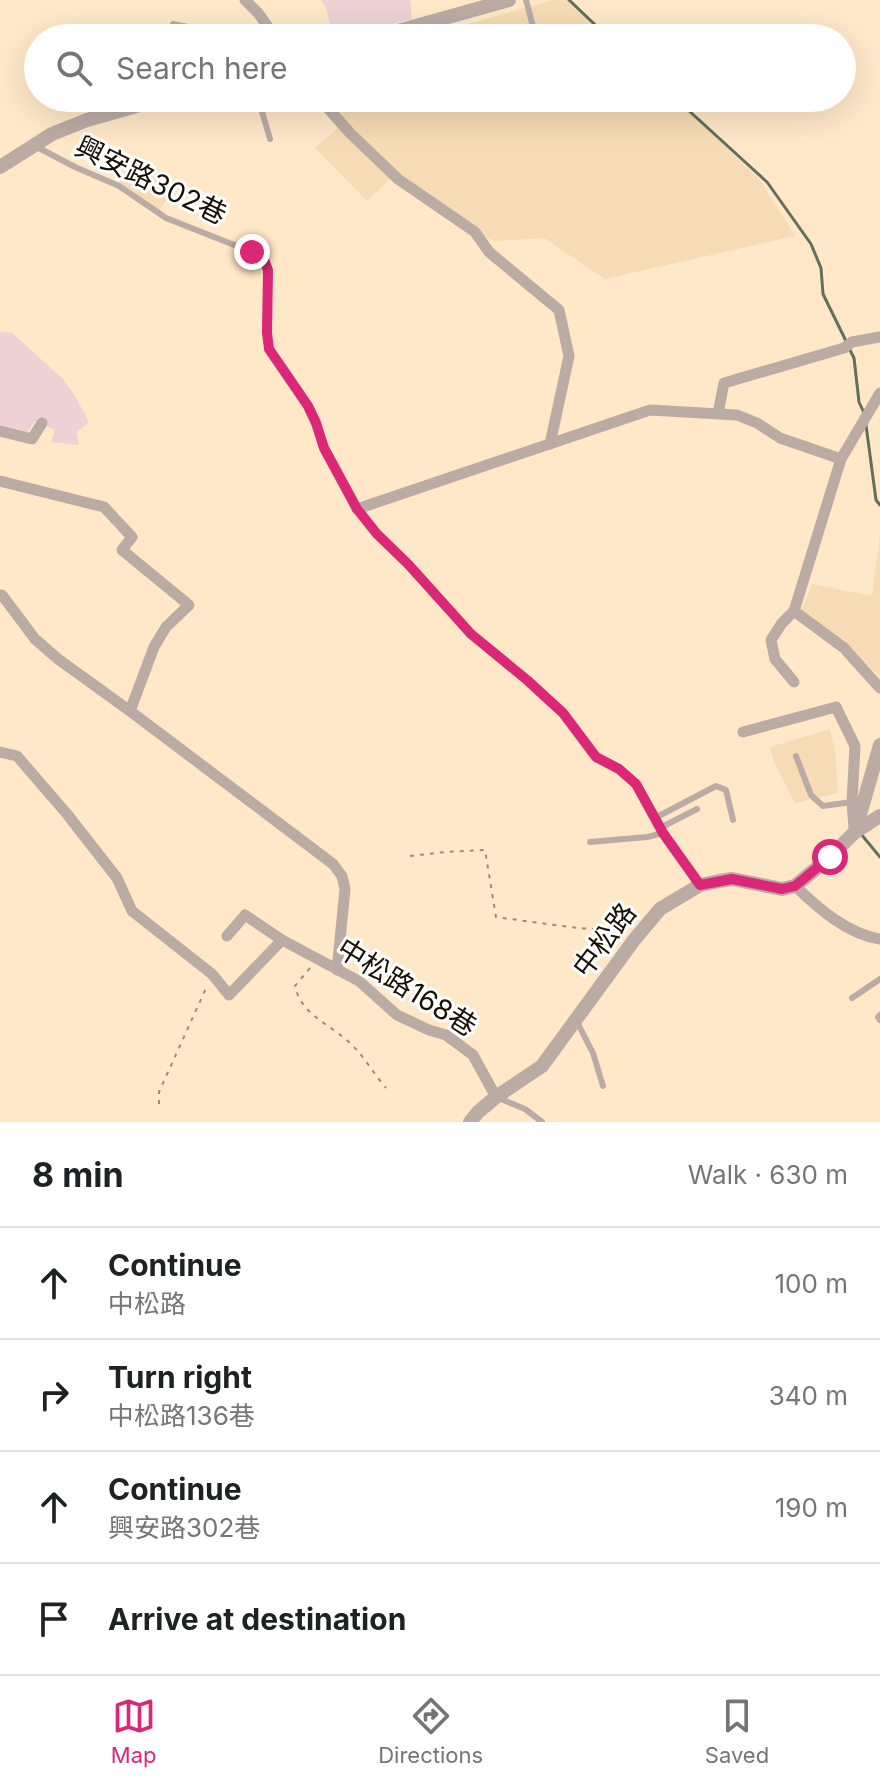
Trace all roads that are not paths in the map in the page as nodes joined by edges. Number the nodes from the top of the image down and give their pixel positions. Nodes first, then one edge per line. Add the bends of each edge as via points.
1 (245, 0) edge
2 (509, 0) edge
3 (526, 0) edge
4 (266, 24) edge
5 (423, 24) edge
6 (532, 24) edge
7 (115, 112) edge
8 (262, 112) edge
9 (331, 112) edge
10 (270, 139) dead end
11 (33, 145) junction
12 (0, 167) edge
13 (880, 337) edge
14 (880, 393) edge
15 (718, 413) junction
16 (42, 423) dead end
17 (0, 431) edge
18 (550, 444) junction
19 (841, 459) junction
20 (0, 481) edge
21 (357, 509) junction
22 (2, 595) dead end
23 (794, 611) junction
24 (794, 682) dead end
25 (880, 688) edge
26 (130, 711) junction
27 (743, 732) dead end
28 (880, 745) edge
29 (0, 752) edge
30 (796, 756) dead end
31 (852, 802) junction
32 (697, 809) dead end
33 (880, 816) edge
34 (655, 818) junction
35 (733, 820) dead end
36 (661, 830) junction
37 (855, 832) junction
38 (590, 842) dead end
39 (700, 885) junction
40 (795, 886) junction
41 (227, 936) dead end
42 (880, 939) edge
43 (282, 940) junction
44 (337, 970) junction
45 (880, 979) edge
46 (852, 998) dead end
47 (576, 1020) junction
48 (603, 1086) dead end
49 (496, 1097) junction
50 (470, 1122) edge
51 (542, 1122) edge

1 - 4 street
2 - 5 street
3 - 6 lane
7 - 11 street
8 - 10 lane
9 - 18 street via 398,179 475,232 489,252 559,310 569,356
11 - 12 street
11 - 21 lane, 興安路302巷 via 119,186 166,218 265,262 269,349 308,406
13 - 15 street via 724,383
14 - 19 street
15 - 18 street via 650,410
15 - 19 street via 737,415 780,438
16 - 17 street via 32,439
18 - 21 street
19 - 23 street
20 - 26 street via 104,507 132,537 122,550 189,605 154,647
21 - 34 lane via 471,634 563,713 596,757 636,784
22 - 26 street via 35,639
23 - 24 street via 771,640 775,659
23 - 25 street via 844,648
26 - 44 street via 333,864 345,889
27 - 31 street via 836,707 855,746
28 - 37 street
29 - 43 street via 17,756 67,814 117,878 132,911 212,974 229,995
30 - 31 lane via 811,795 823,806
31 - 37 street
32 - 36 lane
33 - 37 street
34 - 35 lane via 716,786 726,790
34 - 36 lane
36 - 38 lane via 647,837
36 - 39 lane
37 - 40 street
39 - 40 street, 中松路 via 732,879 772,888
39 - 47 street, 中松路 via 660,909
40 - 42 street via 852,929
41 - 43 street, 中松路168巷 via 245,915
43 - 44 street, 中松路168巷
44 - 49 street, 中松路168巷 via 359,981 397,1015 446,1035 473,1055
45 - 46 lane
47 - 48 lane
47 - 49 street, 中松路 via 542,1066
49 - 50 street, 中松路
49 - 51 lane

